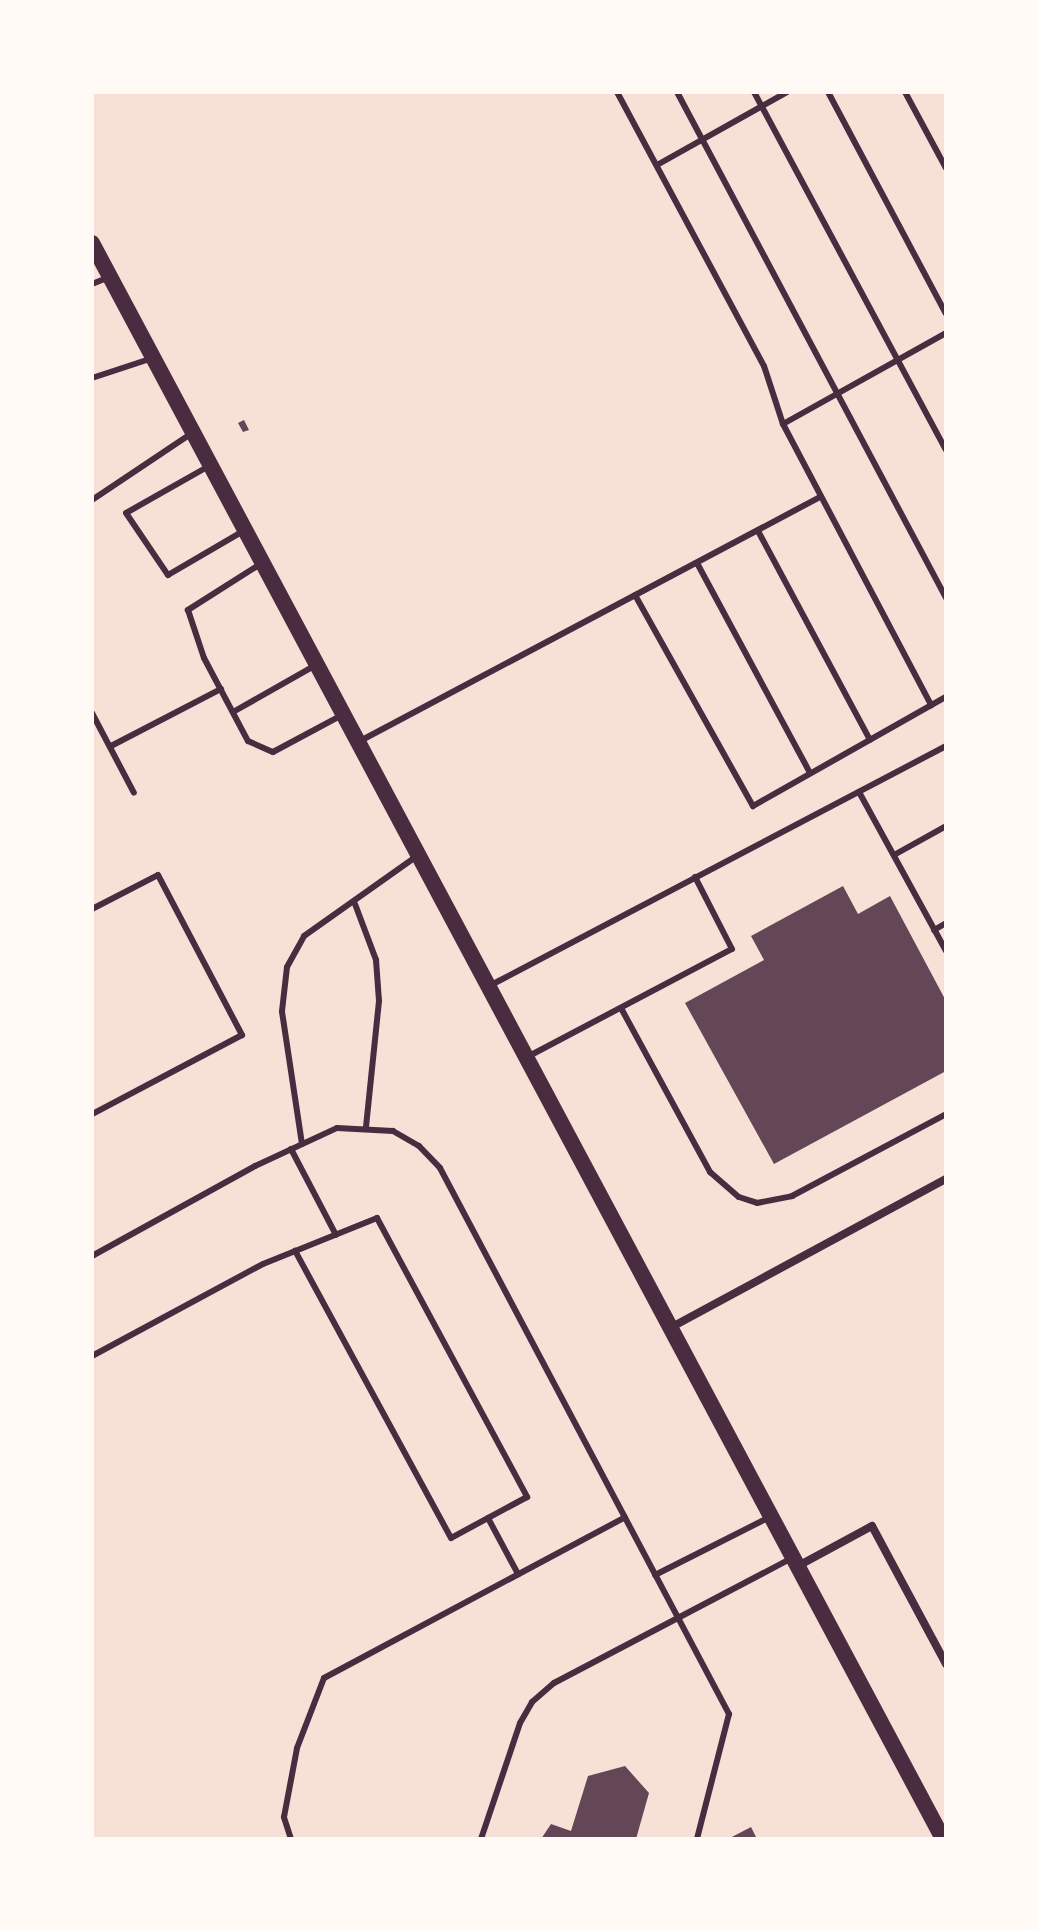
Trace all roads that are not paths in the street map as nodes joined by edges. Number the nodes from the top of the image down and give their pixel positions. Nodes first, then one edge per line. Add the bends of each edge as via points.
1 (617, 92) edge
2 (677, 92) edge
3 (754, 92) edge
4 (787, 92) edge
5 (828, 92) edge
6 (905, 92) edge
7 (761, 106) junction
8 (702, 139) junction
9 (657, 165) junction
10 (946, 168) edge
11 (92, 243) edge
12 (110, 276) junction
13 (92, 284) edge
14 (946, 314) edge
15 (946, 333) edge
16 (153, 357) junction
17 (900, 360) junction
18 (92, 378) edge
19 (838, 395) junction
20 (783, 424) junction
21 (193, 433) junction
22 (946, 450) edge
23 (210, 465) junction
24 (820, 497) junction
25 (92, 500) edge
26 (245, 530) junction
27 (758, 531) junction
28 (262, 563) junction
29 (697, 563) junction
30 (635, 595) junction
31 (946, 598) edge
32 (316, 665) junction
33 (221, 689) junction
34 (946, 697) edge
35 (931, 705) junction
36 (233, 712) junction
37 (92, 713) edge
38 (343, 715) junction
39 (870, 740) junction
40 (358, 743) junction
41 (111, 746) junction
42 (946, 746) edge
43 (810, 773) junction
44 (859, 792) junction
45 (134, 793) dead end
46 (946, 826) edge
47 (418, 855) junction
48 (894, 855) junction
49 (695, 877) junction
50 (355, 904) junction
51 (92, 909) edge
52 (946, 923) edge
53 (934, 930) junction
54 (946, 951) edge
55 (488, 987) junction
56 (621, 1008) junction
57 (526, 1057) junction
58 (92, 1114) edge
59 (946, 1114) edge
60 (366, 1126) junction
61 (302, 1144) junction
62 (291, 1149) junction
63 (946, 1179) edge
64 (336, 1235) junction
65 (295, 1251) junction
66 (92, 1256) edge
67 (670, 1328) junction
68 (92, 1356) edge
69 (625, 1517) junction
70 (770, 1517) junction
71 (488, 1518) junction
72 (795, 1562) junction
73 (518, 1574) junction
74 (655, 1575) junction
75 (678, 1617) junction
76 (946, 1664) edge
77 (291, 1839) edge
78 (481, 1839) edge
79 (697, 1839) edge
80 (943, 1839) edge

1 - 9 lane
2 - 8 lane
3 - 7 lane
4 - 7 lane
5 - 14 lane
6 - 10 lane
7 - 8 lane
7 - 17 lane
8 - 9 lane
8 - 19 lane
9 - 20 lane via 764,366
11 - 12 main road
12 - 13 lane
12 - 16 main road
15 - 17 lane
16 - 18 lane
16 - 21 main road
17 - 19 lane
17 - 22 lane
19 - 20 lane
19 - 31 lane
20 - 24 lane
21 - 23 main road
21 - 25 lane
23 - 26 main road
23 - 26 lane via 126,513 168,575
24 - 27 lane
24 - 35 lane
26 - 28 main road
27 - 29 lane
27 - 39 lane
28 - 32 main road
28 - 33 lane via 188,610
29 - 30 lane
29 - 43 lane
30 - 40 lane
30 - 43 lane via 753,806
32 - 36 lane
32 - 38 main road
33 - 36 lane
33 - 41 lane
34 - 35 lane
35 - 39 lane
36 - 38 lane via 248,741 273,752
37 - 41 lane
38 - 40 main road
39 - 43 lane
40 - 47 main road
41 - 45 lane
42 - 44 lane
44 - 48 lane
44 - 49 lane
46 - 48 lane
47 - 50 lane
47 - 55 main road
48 - 53 lane
49 - 55 lane
49 - 56 lane via 732,949
50 - 60 lane via 376,960 379,1001
50 - 61 lane via 304,936 287,967 282,1011
51 - 58 lane via 158,875 242,1035
52 - 53 lane
53 - 54 lane
55 - 57 main road
56 - 57 lane
56 - 59 lane via 710,1172 739,1197 757,1203 792,1196
57 - 67 main road
60 - 61 lane via 337,1128
60 - 69 lane via 393,1131 419,1146 440,1168
61 - 62 lane
62 - 64 lane
62 - 66 lane
63 - 67 street
64 - 65 lane
64 - 71 lane via 377,1218 527,1497
65 - 68 lane
65 - 71 lane via 451,1538
67 - 70 main road
69 - 73 lane
69 - 74 lane
70 - 72 main road
70 - 74 lane
71 - 73 lane
72 - 75 lane
72 - 76 street via 872,1526
72 - 80 main road
73 - 77 lane via 324,1678 297,1748 284,1817
74 - 75 lane
75 - 78 lane via 554,1683 532,1702
75 - 79 lane via 729,1714

